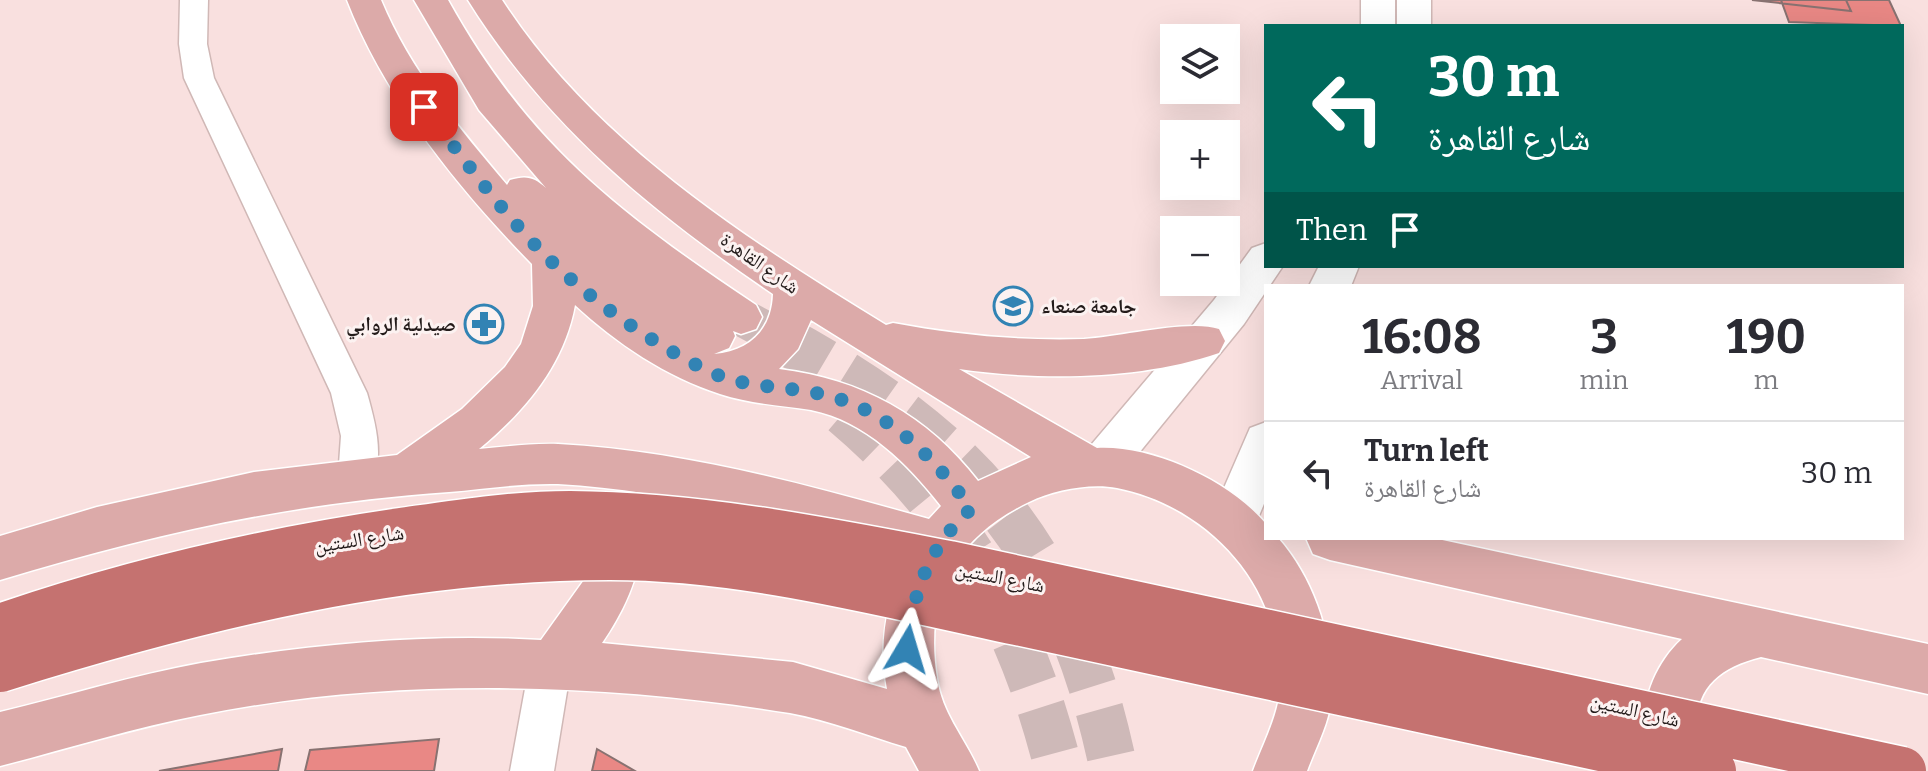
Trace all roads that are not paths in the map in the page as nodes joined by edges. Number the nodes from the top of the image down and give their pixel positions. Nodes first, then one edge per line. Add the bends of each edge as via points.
1 (194, 0) edge
2 (364, 0) edge
3 (396, 0) edge
4 (431, 0) edge
5 (485, 0) edge
6 (1378, 0) edge
7 (1414, 0) edge
8 (1378, 24) edge
9 (1414, 24) edge
10 (552, 262) junction
11 (1264, 262) edge
12 (794, 287) junction
13 (864, 334) junction
14 (1204, 341) junction
15 (721, 342) junction
16 (1264, 452) edge
17 (1094, 466) junction
18 (601, 468) junction
19 (403, 475) junction
20 (357, 478) junction
21 (1250, 523) edge
22 (954, 526) junction
23 (1348, 540) edge
24 (1401, 546) edge
25 (0, 558) edge
26 (0, 628) edge
27 (1764, 632) junction
28 (550, 667) junction
29 (0, 668) edge
30 (1928, 669) edge
31 (924, 726) junction
32 (0, 739) edge
33 (532, 771) edge
34 (952, 771) edge
35 (1280, 771) edge
36 (1674, 771) edge
37 (1712, 771) edge
38 (1902, 771) edge

1 - 20 street via 199,78 352,404 360,436
2 - 10 main road via 408,85
3 - 15 main road via 440,85 528,194 576,241
4 - 15 main road via 488,99 533,153
5 - 12 main road, شارع القاهرة via 520,53 591,132 686,211
6 - 8 street
7 - 9 street
10 - 15 main road via 630,324
10 - 19 main road via 554,308 515,385 467,434
11 - 14 street
12 - 13 main road, شارع القاهرة
12 - 15 main road via 793,320 776,346 750,366 734,372
13 - 14 main road via 946,350 1030,358 1119,355
13 - 17 main road, شارع القاهرة
14 - 17 street
15 - 22 main road via 748,385 826,395 861,409 923,450 949,478
16 - 21 street
17 - 21 main road via 1171,481
17 - 22 main road via 1024,478
18 - 19 main road, شارع الستين via 556,464
18 - 22 main road, شارع الستين via 698,481 853,516
18 - 28 main road via 618,512 615,564 592,617
19 - 20 main road, شارع الستين
20 - 25 main road, شارع الستين via 223,500
21 - 35 main road via 1285,584 1301,624 1308,665 1306,708
22 - 31 main road via 921,576 911,611 907,649
23 - 24 main road
24 - 27 main road
26 - 38 highway, شارع الستين, bridge via 123,586 247,556 472,523 588,515 819,543 1081,592
27 - 30 main road
27 - 36 main road via 1726,639 1706,651 1676,686 1668,723
28 - 31 main road via 660,672 793,688
28 - 32 main road via 489,662 294,676 200,689
28 - 33 street
29 - 37 highway, شارع الستين, bridge via 106,633 234,601 494,560 613,555 737,566 1033,623
31 - 34 main road

